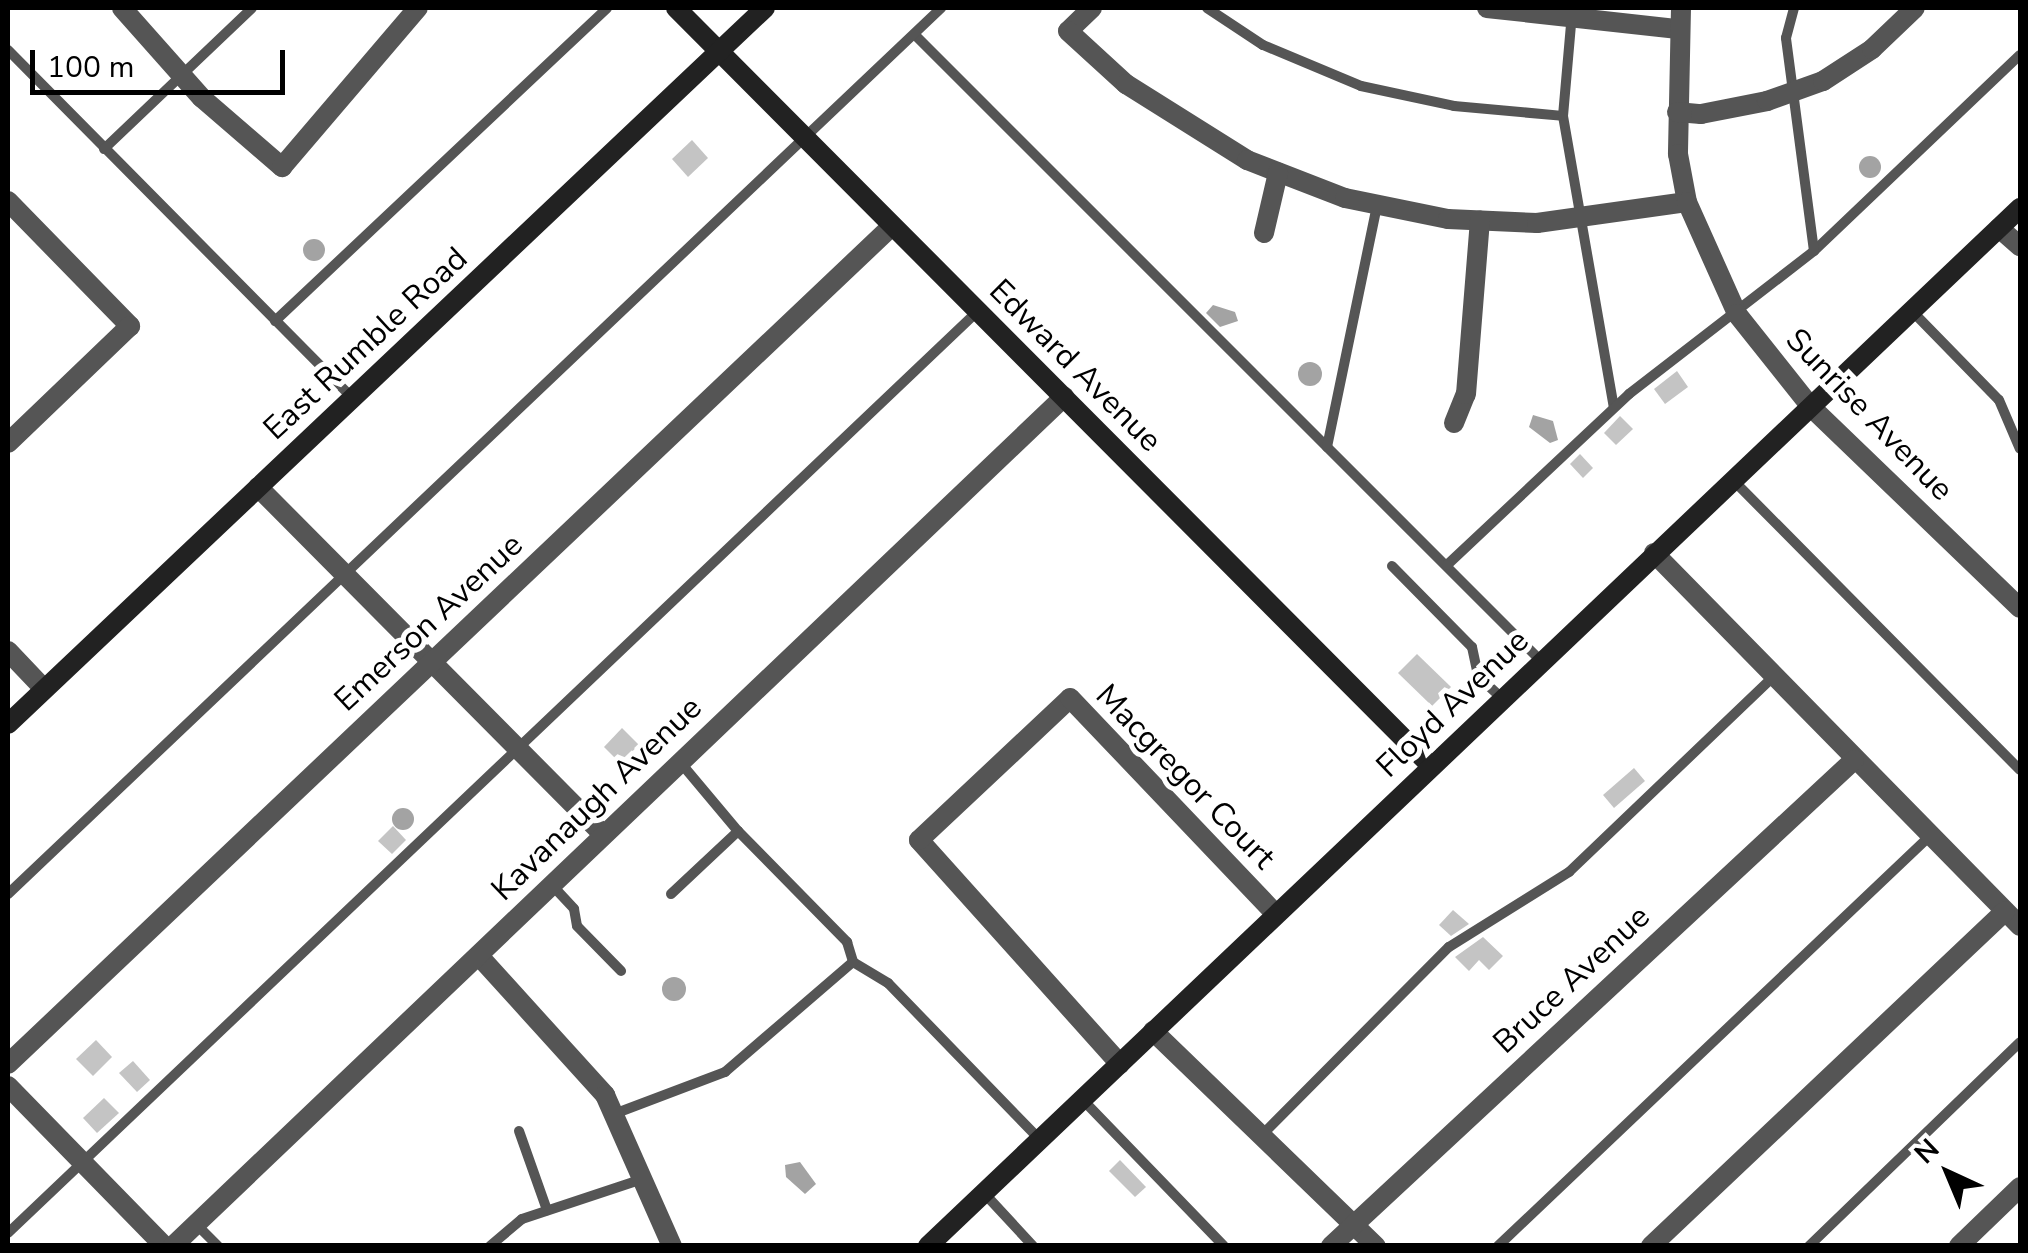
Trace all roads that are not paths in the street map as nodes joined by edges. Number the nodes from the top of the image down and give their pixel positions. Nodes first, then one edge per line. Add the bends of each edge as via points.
1 (122, 8) edge
2 (252, 8) edge
3 (418, 8) edge
4 (606, 8) edge
5 (676, 8) edge
6 (766, 8) edge
7 (941, 8) edge
8 (1092, 8) edge
9 (1206, 8) edge
10 (1486, 8) edge
11 (1681, 8) edge
12 (1794, 8) edge
13 (1914, 8) edge
14 (1572, 14) edge
15 (1676, 29) junction
16 (916, 36) junction
17 (8, 50) edge
18 (719, 52) junction
19 (2020, 55) edge
20 (181, 74) junction
21 (1796, 93) junction
22 (1677, 112) junction
23 (1564, 116) junction
24 (806, 140) junction
25 (104, 149) junction
26 (1278, 174) junction
27 (8, 201) edge
28 (1687, 202) junction
29 (1378, 206) junction
30 (2020, 208) edge
31 (1581, 220) junction
32 (1480, 221) junction
33 (892, 226) junction
34 (1999, 228) junction
35 (1264, 232) dead end
36 (2020, 246) edge
37 (1814, 251) junction
38 (978, 311) junction
39 (1912, 311) junction
40 (1737, 314) junction
41 (275, 321) junction
42 (1064, 397) junction
43 (352, 398) junction
44 (1614, 407) junction
45 (1811, 407) junction
46 (1454, 423) dead end
47 (8, 443) edge
48 (1327, 447) junction
49 (2020, 449) edge
50 (1732, 479) junction
51 (258, 487) junction
52 (1654, 553) junction
53 (1447, 565) junction
54 (1392, 566) dead end
55 (346, 575) junction
56 (2020, 608) edge
57 (8, 650) edge
58 (432, 661) junction
59 (1541, 662) junction
60 (1772, 678) junction
61 (44, 689) junction
62 (1502, 698) junction
63 (8, 724) edge
64 (518, 749) junction
65 (1854, 760) junction
66 (680, 761) junction
67 (1431, 766) junction
68 (2020, 770) edge
69 (738, 831) junction
70 (602, 834) junction
71 (1930, 836) junction
72 (550, 884) junction
73 (8, 894) edge
74 (671, 894) dead end
75 (1276, 914) junction
76 (2013, 919) edge
77 (479, 956) junction
78 (853, 962) junction
79 (621, 971) dead end
80 (1153, 1031) junction
81 (2020, 1042) edge
82 (8, 1064) edge
83 (1120, 1064) junction
84 (8, 1086) edge
85 (1082, 1099) junction
86 (614, 1114) junction
87 (519, 1131) dead end
88 (1262, 1135) junction
89 (1039, 1139) junction
90 (84, 1162) junction
91 (640, 1180) junction
92 (2020, 1187) edge
93 (983, 1193) junction
94 (547, 1210) junction
95 (1354, 1223) junction
96 (196, 1224) junction
97 (8, 1233) edge
98 (164, 1246) edge
99 (173, 1246) edge
100 (218, 1246) edge
101 (490, 1246) edge
102 (672, 1246) edge
103 (928, 1246) edge
104 (1033, 1246) edge
105 (1224, 1246) edge
106 (1331, 1246) edge
107 (1376, 1246) edge
108 (1498, 1246) edge
109 (1651, 1246) edge
110 (1809, 1246) edge
111 (1959, 1246) edge

1 - 20 street
2 - 20 lane
3 - 20 street via 282,167
4 - 41 lane
5 - 18 street, Edward Avenue
6 - 18 street, East Rumble Road
7 - 16 lane
8 - 26 street via 1068,31 1084,47 1175,119
9 - 23 lane via 1263,45 1338,78 1454,106
10 - 14 street
11 - 15 street, Sunrise Avenue
12 - 21 lane via 1786,38
13 - 21 street via 1848,67
14 - 15 street
14 - 23 lane
15 - 22 street, Sunrise Avenue
16 - 24 lane
16 - 48 lane
17 - 25 lane
18 - 24 street, Edward Avenue
18 - 43 street, East Rumble Road
19 - 37 lane
20 - 25 lane
21 - 22 street via 1701,114
21 - 37 lane
22 - 28 street, Sunrise Avenue
23 - 31 lane
24 - 33 street, Edward Avenue
24 - 55 lane
25 - 41 lane
26 - 29 street
26 - 35 street
27 - 47 street via 130,326
28 - 31 street
28 - 40 street, Sunrise Avenue
29 - 32 street
29 - 48 lane
30 - 34 street, Floyd Avenue
31 - 32 street
31 - 44 lane
32 - 46 street via 1466,394
33 - 38 street, Edward Avenue
33 - 58 street, Emerson Avenue
34 - 36 street
34 - 39 street, Floyd Avenue
37 - 40 lane
38 - 42 street, Edward Avenue
38 - 64 lane
39 - 45 street, Floyd Avenue
39 - 49 lane via 1999,400
40 - 44 lane
40 - 45 street, Sunrise Avenue
41 - 43 lane
42 - 66 street, Kavanaugh Avenue
42 - 67 street, Edward Avenue
43 - 51 street, East Rumble Road
44 - 53 lane
45 - 50 street, Floyd Avenue
45 - 56 street, Sunrise Avenue
48 - 53 lane
50 - 52 street, Floyd Avenue
50 - 68 lane
51 - 55 street
51 - 61 street, East Rumble Road
52 - 59 street, Floyd Avenue
52 - 60 street
53 - 59 lane
54 - 62 lane via 1472,647 1478,676
55 - 58 street
55 - 73 lane
57 - 61 street
58 - 64 street
58 - 82 street, Emerson Avenue
59 - 62 street, Floyd Avenue
60 - 65 street
60 - 88 lane via 1569,872 1449,947
61 - 63 street, East Rumble Road
62 - 67 street, Floyd Avenue
64 - 70 street
64 - 90 lane
65 - 71 street
65 - 95 street, Bruce Avenue
66 - 69 lane
66 - 70 street, Kavanaugh Avenue
67 - 75 street, Floyd Avenue
69 - 74 lane
69 - 78 lane via 846,942
70 - 72 street, Kavanaugh Avenue
71 - 76 street
71 - 108 lane
72 - 77 street, Kavanaugh Avenue
72 - 79 lane via 574,910 577,926
75 - 80 street, Floyd Avenue
75 - 83 street, Macgregor Court via 1070,698 919,840
76 - 109 street
77 - 86 street via 591,1075
77 - 96 street, Kavanaugh Avenue
78 - 86 lane via 725,1072
78 - 89 lane via 888,983
80 - 83 street, Floyd Avenue
80 - 88 street
81 - 110 lane
83 - 85 street, Floyd Avenue
84 - 90 street
85 - 89 street, Floyd Avenue
85 - 105 lane
86 - 91 street
87 - 94 lane
88 - 95 street
89 - 93 street, Floyd Avenue
90 - 97 lane
90 - 98 street
91 - 94 lane
91 - 102 street
92 - 111 street
93 - 103 street, Floyd Avenue
93 - 104 lane
94 - 101 lane via 522,1219
95 - 106 street, Bruce Avenue
95 - 107 street
96 - 99 street, Kavanaugh Avenue
96 - 100 lane

